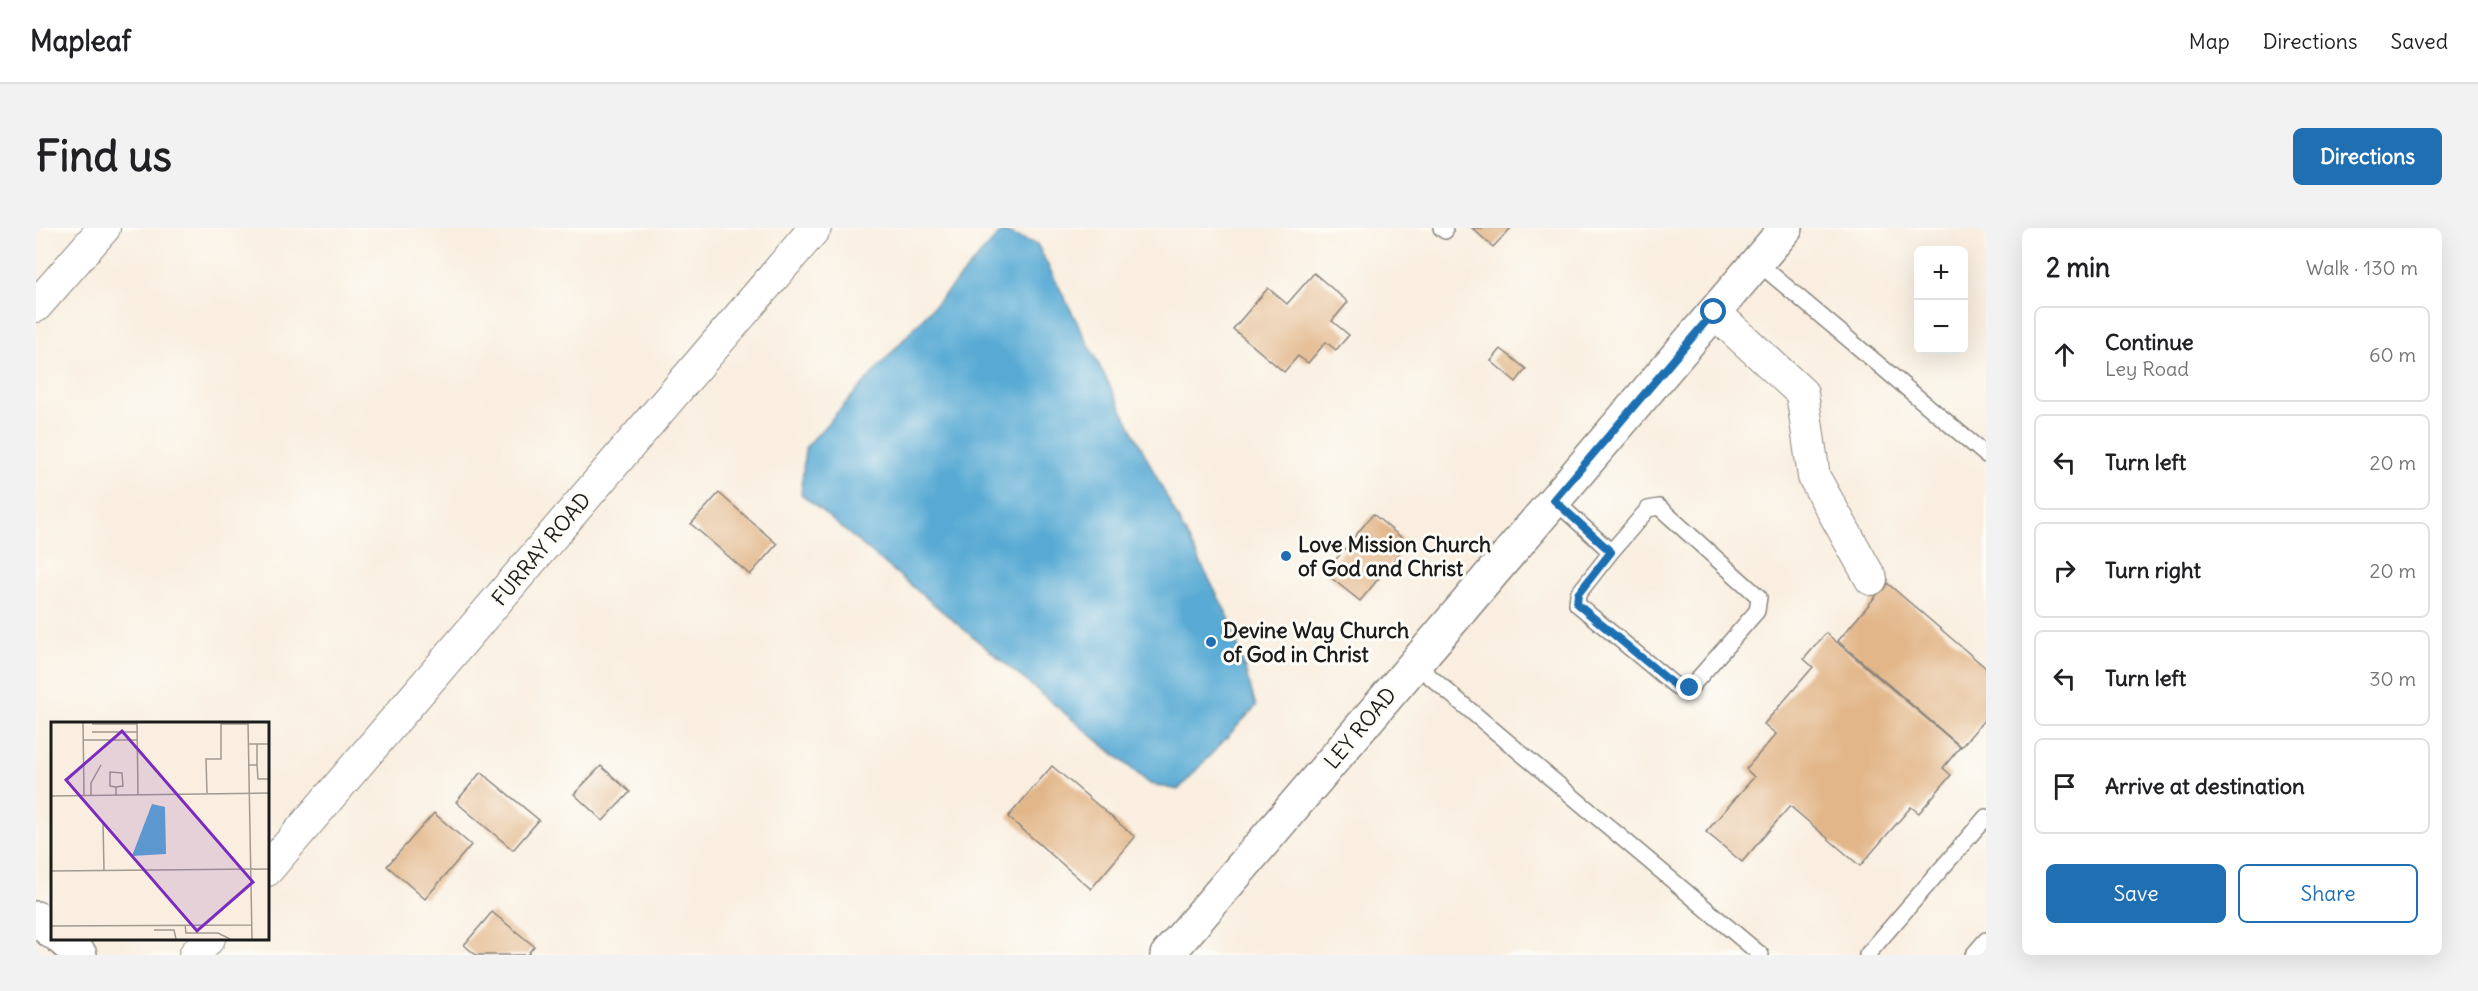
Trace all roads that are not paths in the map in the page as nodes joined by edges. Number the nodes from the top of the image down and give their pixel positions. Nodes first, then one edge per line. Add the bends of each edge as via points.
1 (104, 228) edge
2 (815, 228) edge
3 (1786, 228) edge
4 (1757, 262) junction
5 (36, 306) edge
6 (1714, 312) junction
7 (1986, 455) edge
8 (1554, 500) junction
9 (1611, 552) junction
10 (1871, 579) dead end
11 (1414, 664) junction
12 (1986, 817) edge
13 (268, 869) edge
14 (36, 918) edge
15 (51, 931) edge
16 (61, 940) edge
17 (208, 940) edge
18 (1986, 940) edge
19 (80, 955) edge
20 (195, 955) edge
21 (1167, 955) edge
22 (1761, 955) edge
23 (1867, 955) edge
24 (1973, 955) edge

1 - 5 street
2 - 13 street, FURRAY ROAD
3 - 4 main road, LEY ROAD
4 - 6 main road, LEY ROAD
4 - 7 lane
6 - 8 main road, LEY ROAD
6 - 10 street via 1802,393 1814,477
8 - 9 lane
8 - 11 main road, LEY ROAD
9 - 9 lane via 1578,594 1577,604 1683,690 1690,688 1760,604 1760,597 1659,507 1648,509
11 - 21 main road, LEY ROAD
11 - 22 lane
12 - 23 lane
14 - 15 main road
16 - 19 main road
17 - 20 street
18 - 24 lane

